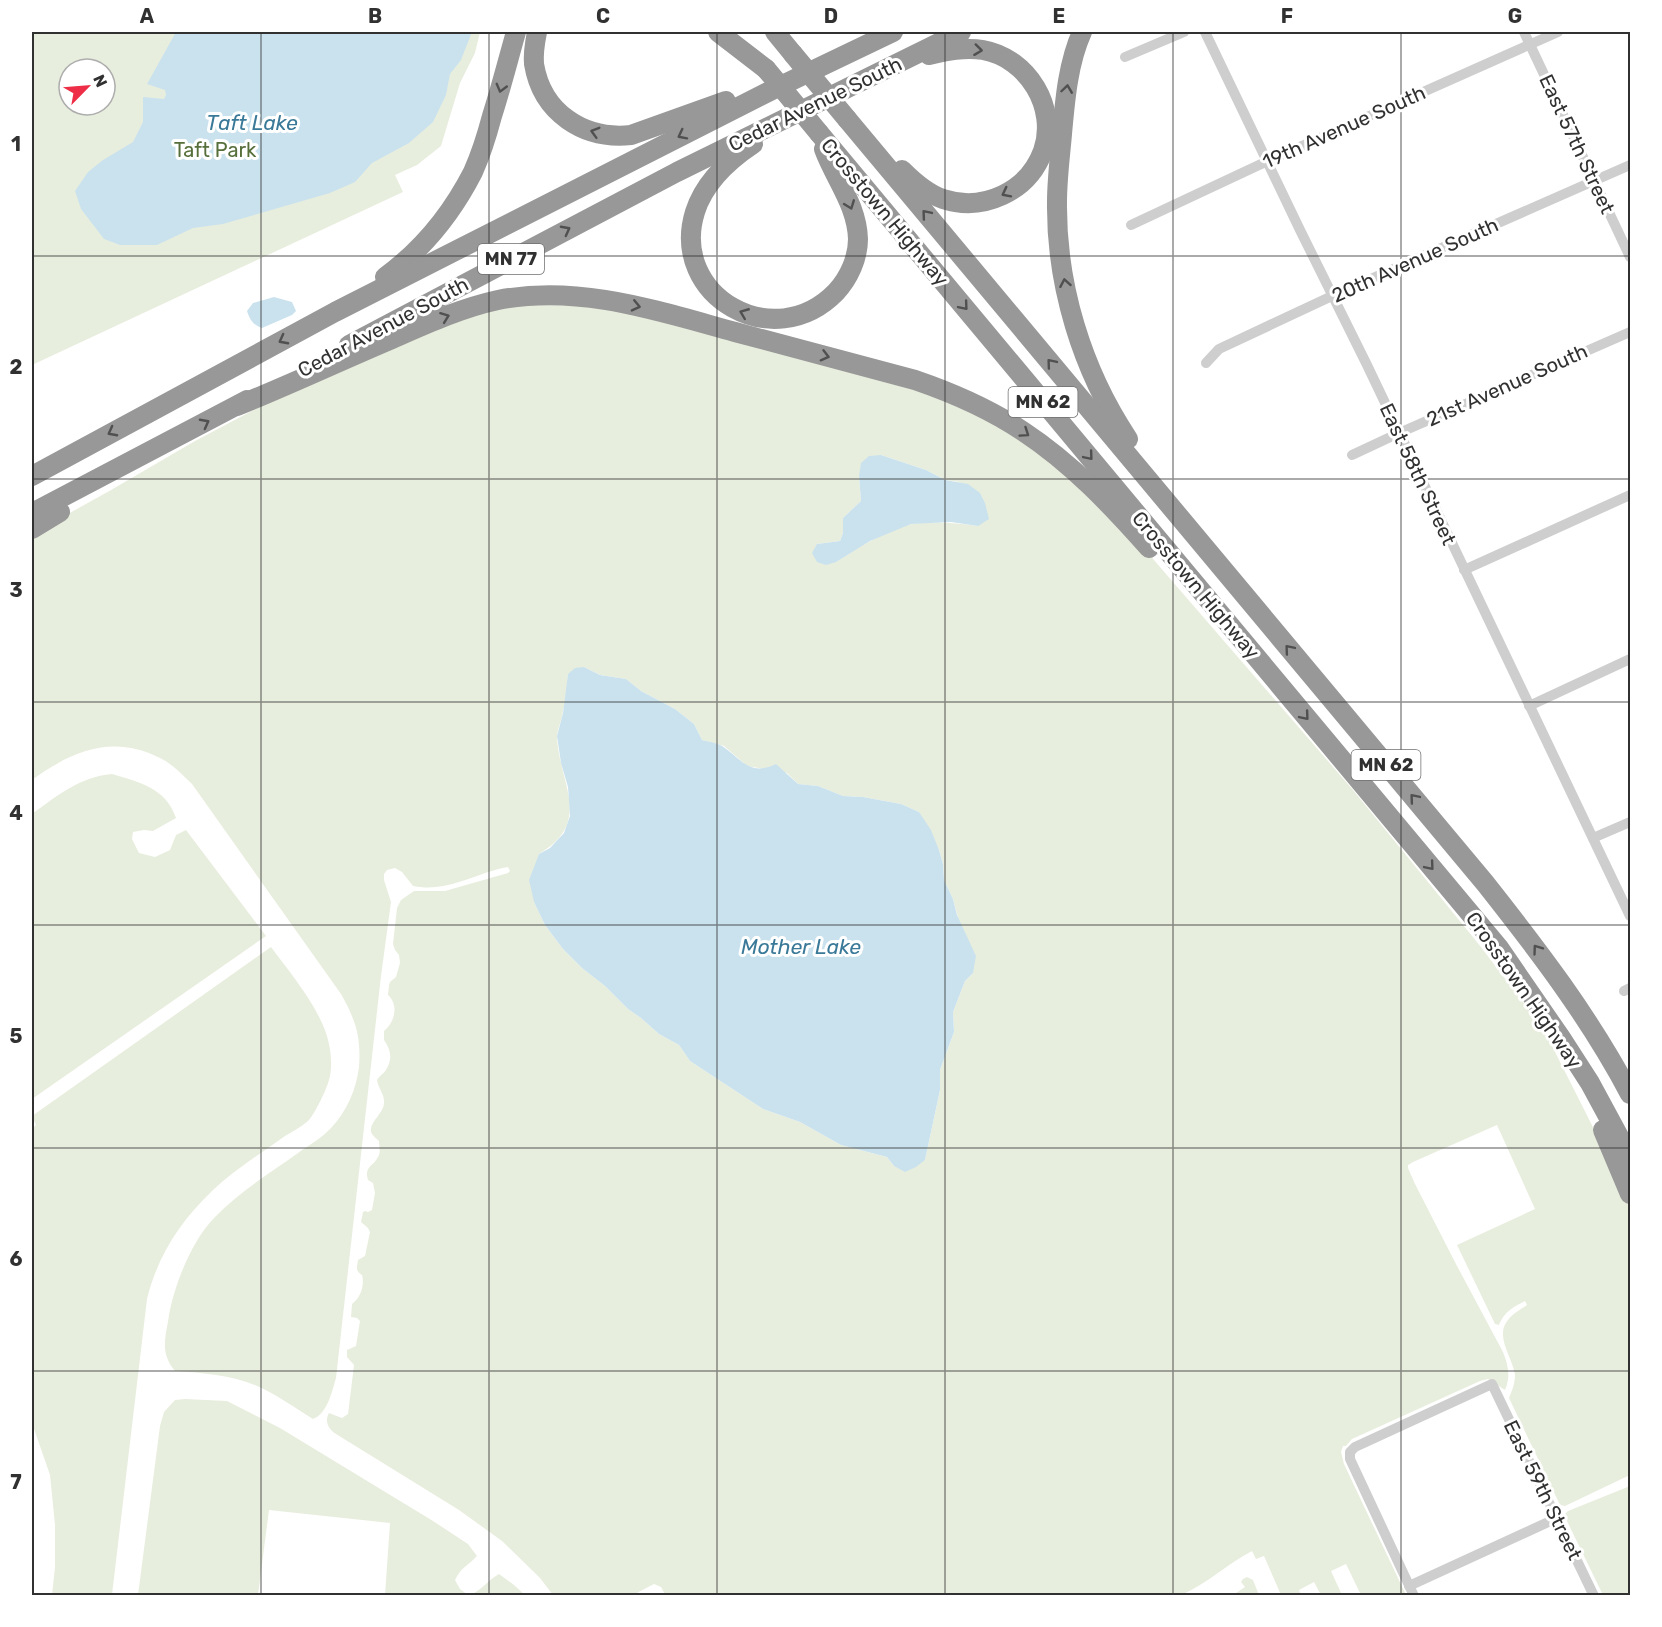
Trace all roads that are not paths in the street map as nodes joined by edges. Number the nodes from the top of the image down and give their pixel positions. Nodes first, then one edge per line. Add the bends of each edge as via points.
1 (516, 32) edge
2 (537, 32) edge
3 (718, 32) edge
4 (734, 32) edge
5 (774, 32) edge
6 (783, 32) edge
7 (866, 32) edge
8 (893, 32) edge
9 (961, 32) edge
10 (1082, 32) edge
11 (1184, 32) edge
12 (1205, 32) edge
13 (1524, 32) edge
14 (1558, 32) edge
15 (1530, 44) junction
16 (793, 54) junction
17 (1125, 57) dead end
18 (827, 62) junction
19 (766, 69) junction
20 (881, 72) junction
21 (774, 88) junction
22 (793, 115) junction
23 (847, 119) junction
24 (819, 133) junction
25 (1267, 161) junction
26 (1630, 165) edge
27 (1595, 181) junction
28 (1131, 225) dead end
29 (1630, 257) edge
30 (1332, 296) junction
31 (335, 312) junction
32 (1630, 332) edge
33 (1206, 363) dead end
34 (237, 406) junction
35 (1399, 433) junction
36 (172, 440) junction
37 (1352, 455) dead end
38 (32, 476) edge
39 (1630, 495) edge
40 (32, 513) edge
41 (32, 529) edge
42 (1197, 537) junction
43 (1464, 570) junction
44 (1630, 659) edge
45 (1267, 671) junction
46 (1529, 706) junction
47 (1630, 822) edge
48 (1593, 838) junction
49 (1630, 916) edge
50 (1571, 997) junction
51 (1561, 1038) junction
52 (1630, 1072) edge
53 (1630, 1094) edge
54 (1630, 1157) edge
55 (1630, 1194) edge
56 (1557, 1518) junction
57 (1412, 1591) edge
58 (1594, 1596) edge

1 -> 31 highway via 483,146 450,212 412,255
21 -> 2 highway via 743,94 631,135 597,134 564,117 544,92 534,63
3 - 19 highway
4 - 19 highway, Crosstown Highway / MN 62
5 - 16 highway, Crosstown Highway / MN 62
6 - 16 highway
7 - 18 highway
8 - 18 highway, Cedar Avenue South
9 - 20 highway, Cedar Avenue South
42 -> 10 highway via 1104,398 1083,348 1066,290 1057,203 1059,166 1067,87
11 - 17 street
12 - 25 street, East 58th Street
13 - 15 street, East 57th Street
14 - 15 street, 19th Avenue South
15 - 25 street, 19th Avenue South
15 - 27 street, East 57th Street
16 - 23 highway, Crosstown Highway / MN 62, bridge
18 - 21 highway, Cedar Avenue South
19 - 24 highway, Crosstown Highway / MN 62, bridge
20 - 22 highway, Cedar Avenue South
20 -> 23 highway via 957,50 984,50 1007,59 1026,75 1046,111 1043,152 1028,176 1004,195 989,201 959,203 922,188
21 -> 31 highway, Cedar Avenue South / MN 77
24 -> 22 highway via 855,218 857,252 848,277 818,307 789,319 761,319 730,307 707,285 699,271 691,242 695,212 718,175 746,148
34 -> 22 highway, Cedar Avenue South / MN 77 via 677,172
42 -> 23 highway, Crosstown Highway / MN 62
24 -> 45 highway, Crosstown Highway / MN 62
25 - 28 street, 19th Avenue South
25 - 30 street, East 58th Street
26 - 27 street, 20th Avenue South
27 - 29 street, East 57th Street
27 - 30 street, 20th Avenue South
30 - 33 street, 20th Avenue South via 1219,349
30 - 35 street, East 58th Street
31 -> 38 highway, Cedar Avenue South / MN 77
32 - 35 street, 21st Avenue South
36 -> 34 highway, Cedar Avenue South / MN 77
34 -> 45 highway via 437,320 499,300 564,295 657,311 915,380 1000,417 1081,477
35 - 37 street, 21st Avenue South
35 - 43 street, East 58th Street
36 - 40 highway, Cedar Avenue South / MN 77
36 - 41 highway via 113,483
39 - 43 street
50 -> 42 highway, Crosstown Highway / MN 62 via 1491,891
43 - 46 street, East 58th Street
44 - 46 street
45 -> 51 highway, Crosstown Highway / MN 62 via 1499,948
46 - 48 street, East 58th Street
47 - 48 street
48 - 49 street, East 58th Street
50 - 52 highway
50 - 53 highway, Crosstown Highway / MN 62
51 - 54 highway, Crosstown Highway / MN 62
51 - 55 highway
56 - 57 street
56 - 57 street, East 59th Street via 1492,1384 1355,1446 1350,1459
56 - 58 street, East 59th Street

